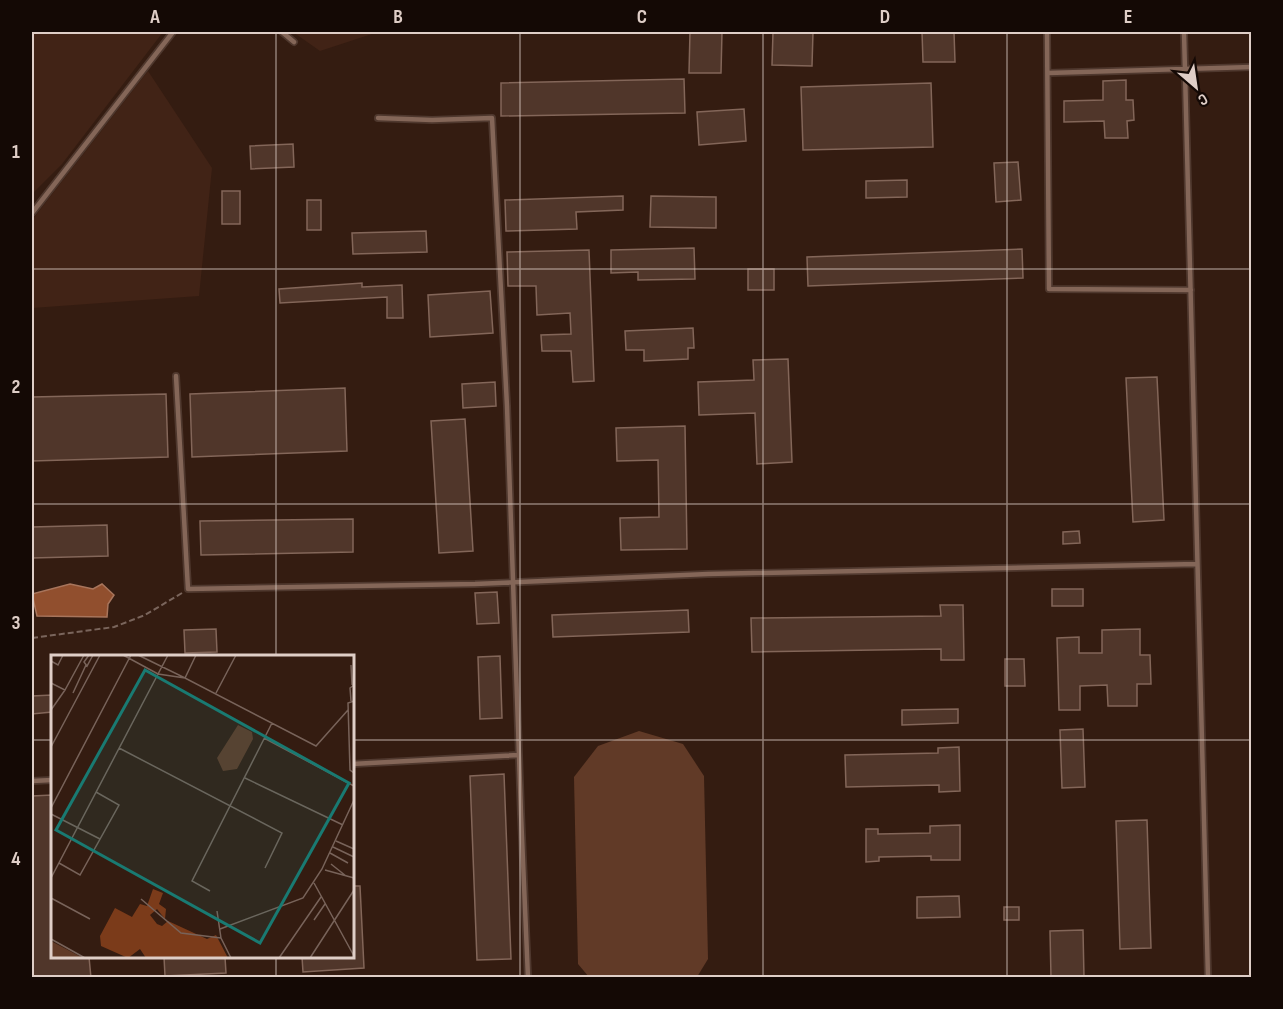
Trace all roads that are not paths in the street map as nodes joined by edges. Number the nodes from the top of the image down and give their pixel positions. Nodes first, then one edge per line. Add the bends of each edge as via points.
1 (173, 32) edge
2 (282, 32) edge
3 (1047, 32) edge
4 (1184, 32) edge
5 (294, 42) dead end
6 (1251, 67) edge
7 (1185, 69) junction
8 (1047, 73) junction
9 (378, 118) dead end
10 (32, 213) edge
11 (1191, 290) junction
12 (176, 376) dead end
13 (1197, 564) junction
14 (513, 582) junction
15 (519, 755) junction
16 (354, 764) edge
17 (51, 780) edge
18 (32, 781) edge
19 (528, 978) edge
20 (1208, 978) edge

1 - 10 lane
2 - 5 lane
3 - 8 lane
4 - 7 lane
6 - 7 lane
7 - 8 lane
7 - 11 lane
8 - 11 lane via 1049,289
9 - 14 lane via 492,118
11 - 13 lane
12 - 14 lane via 188,589
13 - 14 lane
13 - 20 lane
14 - 15 lane
15 - 16 lane
15 - 19 lane
17 - 18 lane

